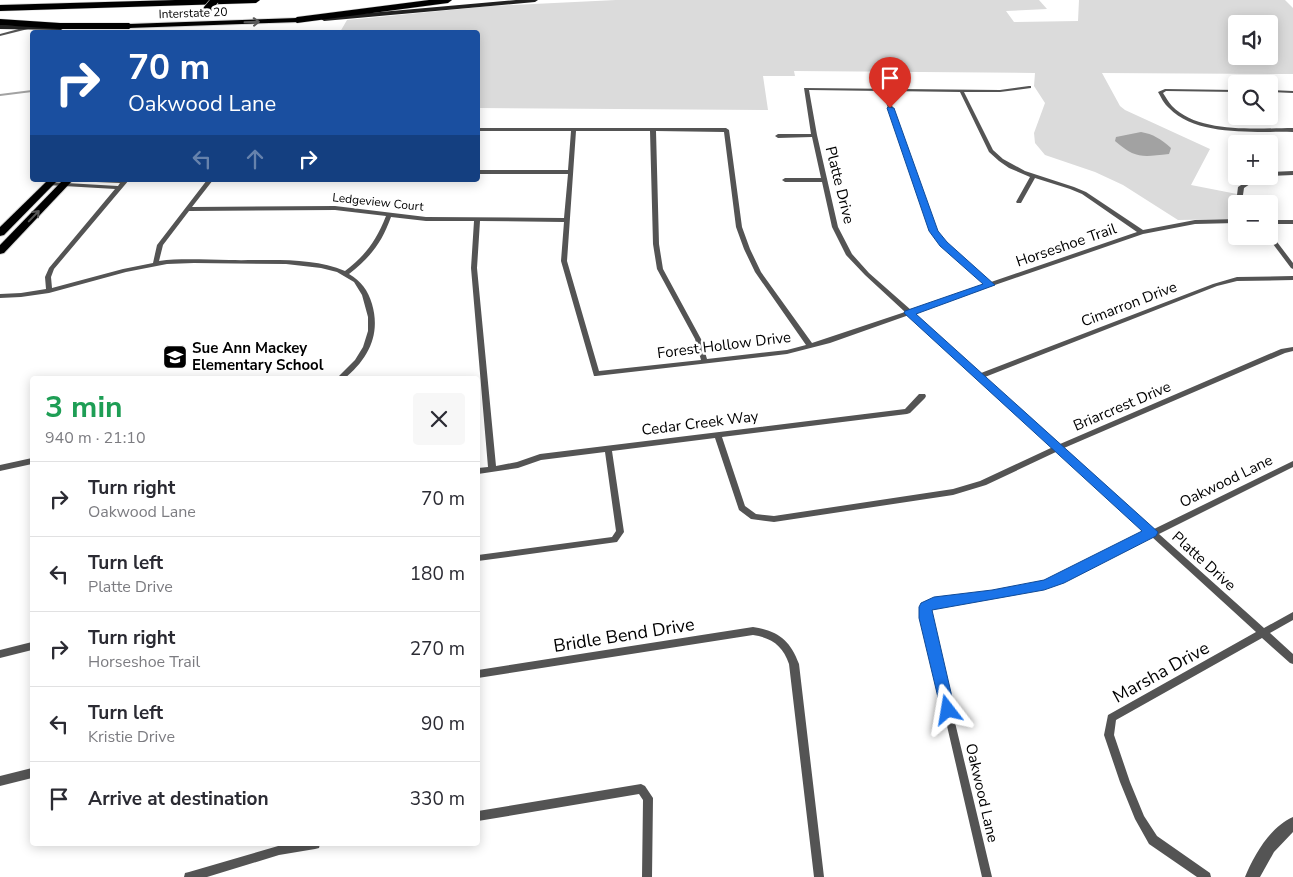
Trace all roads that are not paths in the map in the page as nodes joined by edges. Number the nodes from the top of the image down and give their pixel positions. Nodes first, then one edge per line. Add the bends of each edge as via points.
1 (0, 0) edge
2 (20, 0) edge
3 (215, 0) edge
4 (226, 0) edge
5 (256, 0) edge
6 (448, 0) edge
7 (535, 0) edge
8 (0, 8) edge
9 (297, 20) junction
10 (0, 22) edge
11 (195, 24) junction
12 (208, 24) junction
13 (129, 26) junction
14 (0, 27) edge
15 (26, 28) junction
16 (190, 30) edge
17 (203, 30) edge
18 (0, 35) edge
19 (1029, 87) dead end
20 (884, 90) junction
21 (961, 90) junction
22 (1228, 91) edge
23 (1278, 91) edge
24 (1293, 92) edge
25 (480, 129) edge
26 (574, 129) junction
27 (652, 129) junction
28 (1293, 130) edge
29 (814, 135) junction
30 (778, 136) dead end
31 (480, 172) edge
32 (570, 172) junction
33 (1293, 173) edge
34 (1278, 174) edge
35 (1033, 176) junction
36 (785, 180) dead end
37 (825, 180) junction
38 (51, 182) edge
39 (66, 182) edge
40 (124, 182) edge
41 (208, 182) edge
42 (119, 188) junction
43 (1019, 202) dead end
44 (188, 209) junction
45 (389, 215) junction
46 (477, 219) junction
47 (566, 220) junction
48 (1228, 222) edge
49 (1278, 222) edge
50 (1293, 222) edge
51 (1142, 232) junction
52 (0, 233) edge
53 (1276, 245) edge
54 (0, 251) edge
55 (155, 265) junction
56 (1293, 267) edge
57 (345, 274) junction
58 (1293, 278) edge
59 (990, 285) junction
60 (48, 290) junction
61 (0, 296) edge
62 (909, 313) junction
63 (811, 346) junction
64 (1293, 349) edge
65 (705, 362) junction
66 (344, 376) edge
67 (978, 377) junction
68 (481, 388) edge
69 (922, 396) dead end
70 (718, 435) junction
71 (1058, 448) junction
72 (608, 449) junction
73 (30, 461) edge
74 (1293, 464) edge
75 (0, 468) edge
76 (492, 469) junction
77 (480, 471) edge
78 (1152, 532) junction
79 (480, 558) edge
80 (1293, 616) edge
81 (1264, 633) junction
82 (30, 646) edge
83 (0, 654) edge
84 (1293, 660) edge
85 (480, 674) edge
86 (30, 773) edge
87 (0, 781) edge
88 (480, 816) edge
89 (1293, 824) edge
90 (279, 847) edge
91 (189, 877) edge
92 (647, 877) edge
93 (819, 877) edge
94 (987, 877) edge
95 (1206, 877) edge
96 (1252, 877) edge

1 - 2 highway
3 - 11 main road, bridge
4 - 12 main road
5 - 8 highway
6 - 9 highway
7 - 9 main road, Interstate 20
12 -> 9 main road, Interstate 20
10 - 13 highway
11 - 12 main road, Interstate 20
11 - 13 main road, Interstate 20
11 - 16 main road
12 - 17 main road
13 - 15 main road, Interstate 20
14 - 15 main road, Interstate 20
15 - 18 street
19 - 21 street
20 - 21 street
20 - 29 street, Platte Drive via 806,89
20 - 59 street via 934,231
21 - 35 street via 991,151 1006,165
22 - 28 street via 1160,92 1172,109 1208,126
23 - 24 street
25 - 26 street
26 - 27 street
26 - 32 street
27 - 63 street via 726,130 739,227 747,248 758,272
27 - 65 street via 656,244 660,269 698,339
29 - 30 street
29 - 37 street, Platte Drive
31 - 32 street
32 - 47 street
33 - 34 street
35 - 43 street
35 - 51 street via 1083,193
36 - 37 street
37 - 62 street, Platte Drive via 835,227 849,255
38 - 39 street
38 - 52 main road
39 - 42 street
54 -> 39 main road
40 - 42 street
41 - 44 street
42 - 60 street via 51,269
44 - 45 street, Ledgeview Court via 335,208
44 - 55 street via 160,245
45 - 46 street, Ledgeview Court
45 - 57 street via 374,248
46 - 47 street, Ledgeview Court
46 - 68 street via 474,268
47 - 65 street, Forest Hollow Drive via 564,261 596,374
48 - 51 street, Horseshoe Trail via 1194,222
49 - 50 street
51 - 59 street, Horseshoe Trail
53 - 56 street
55 - 57 street via 295,263 334,269
55 - 60 street
57 - 66 street via 357,282 366,295 372,332 366,350
58 - 67 street, Cimarron Drive via 1236,280 1214,285
59 - 62 street, Horseshoe Trail
60 - 61 street
62 - 63 street, Forest Hollow Drive
62 - 67 street, Platte Drive
63 - 65 street, Forest Hollow Drive
64 - 71 street, Briarcrest Drive
67 - 71 street, Platte Drive
68 - 76 street
69 - 70 street, Cedar Creek Way via 907,411
70 - 71 street, Briarcrest Drive via 742,508 754,517 774,519 952,492 983,483
70 - 72 street, Cedar Creek Way
71 - 78 street, Platte Drive
72 - 76 street, Cedar Creek Way via 540,457
72 - 79 street via 620,532 614,540
73 - 75 street
74 - 78 street, Oakwood Lane
76 - 77 street, Cedar Creek Way
78 - 81 street, Platte Drive
78 - 94 street, Oakwood Lane via 1044,585 926,607
80 - 81 street, Marsha Drive
81 - 84 street, Platte Drive
81 - 95 street, Marsha Drive via 1111,718 1109,735 1140,819 1153,840
82 - 83 street
85 - 93 street, Bridle Bend Drive via 753,631 776,636 791,653 794,664
86 - 87 street
88 - 92 street via 640,789 648,798
89 - 96 street via 1285,829 1263,857
90 - 91 street

